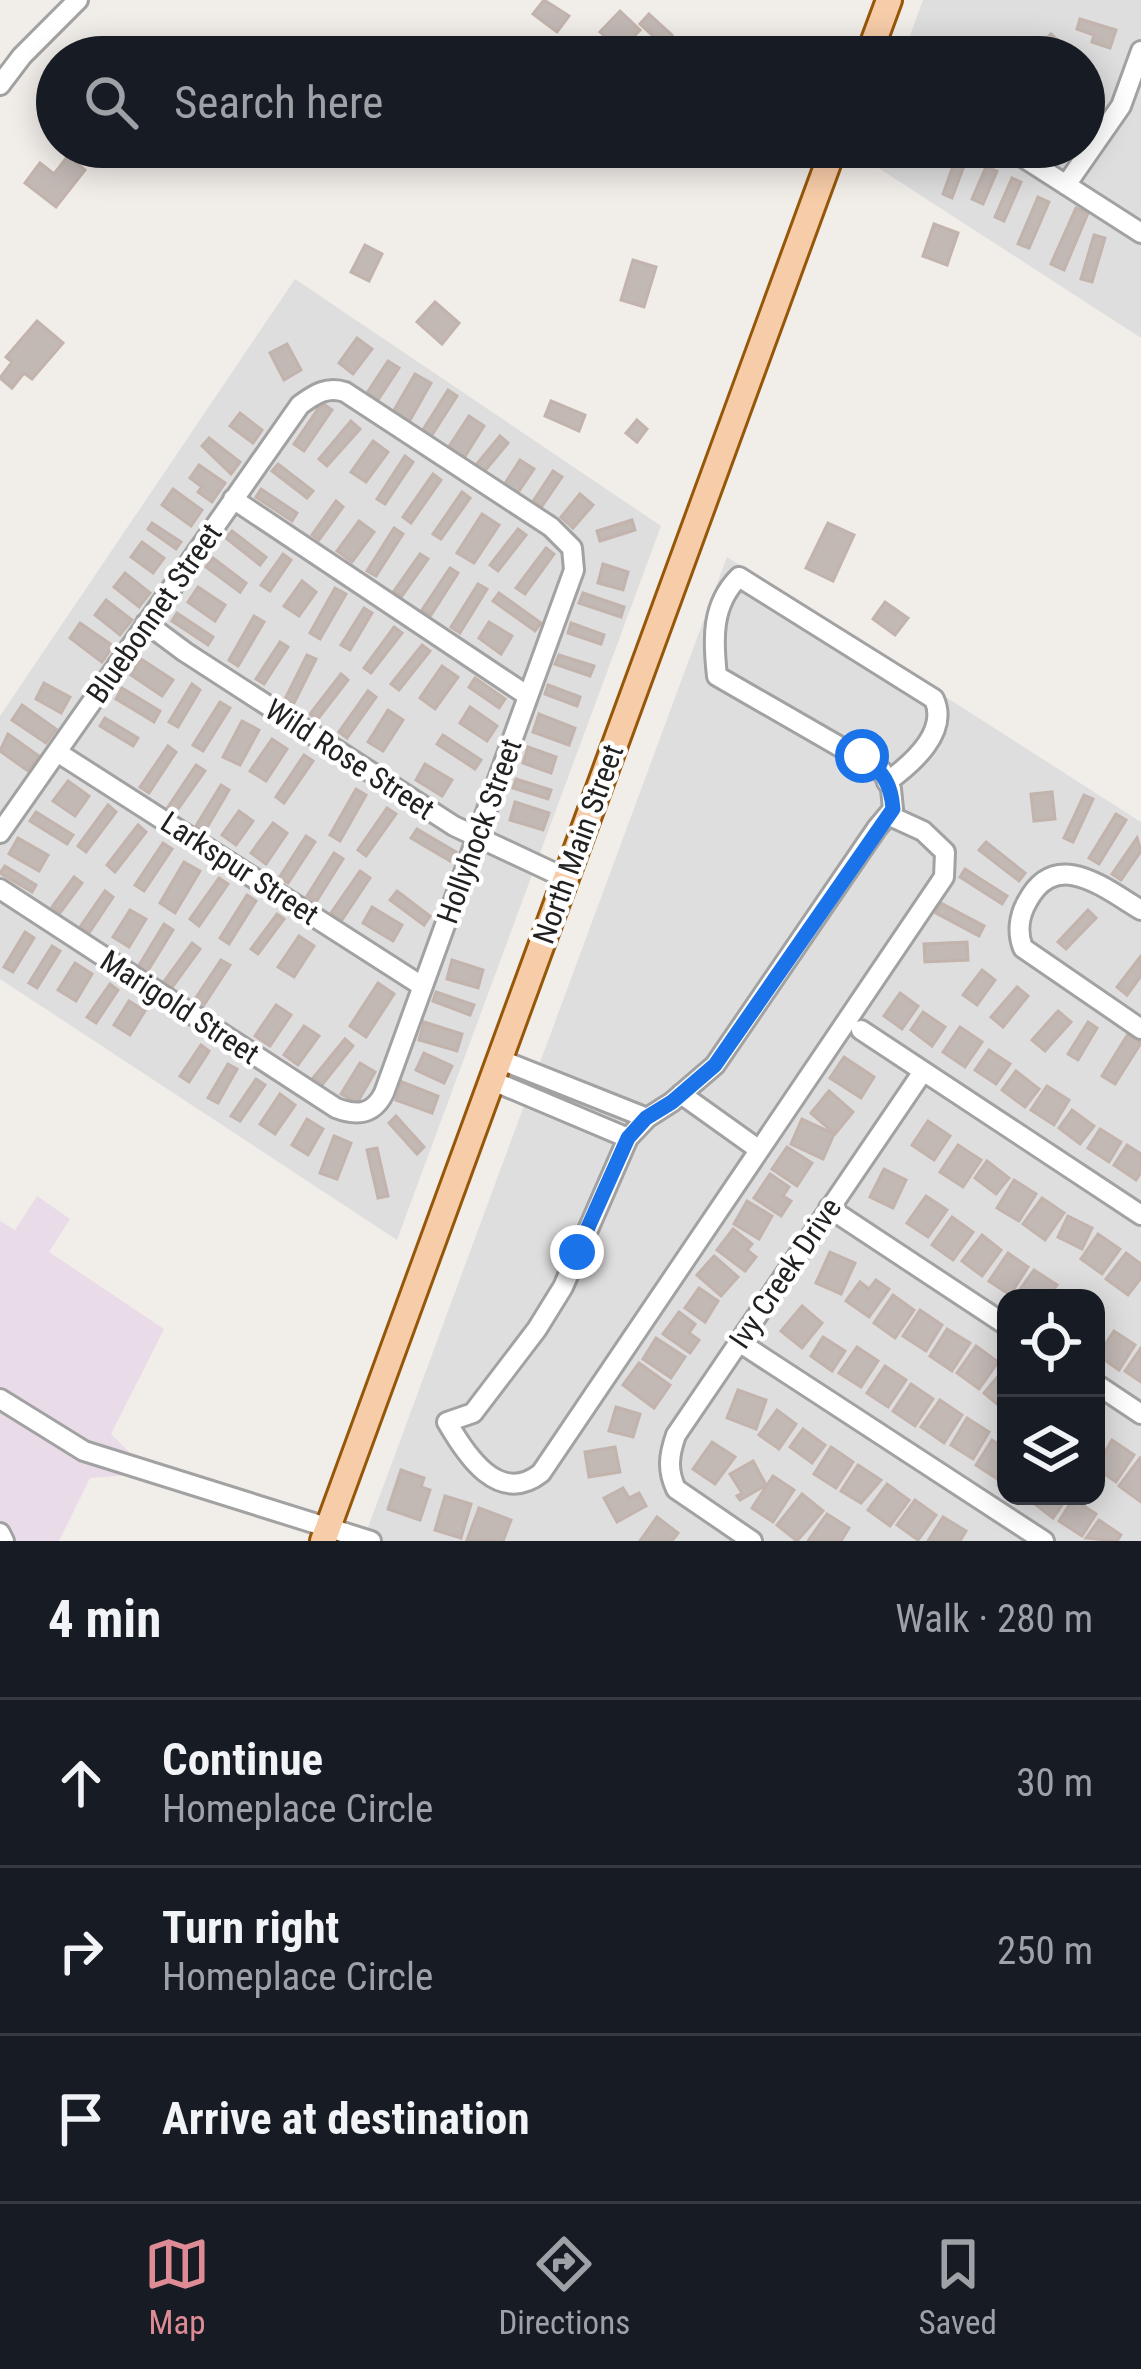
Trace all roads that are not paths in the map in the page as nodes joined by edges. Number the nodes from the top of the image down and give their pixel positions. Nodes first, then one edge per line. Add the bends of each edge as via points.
1 (78, 0) edge
2 (889, 0) edge
3 (42, 36) edge
4 (876, 36) edge
5 (36, 42) edge
6 (1141, 51) edge
7 (0, 85) edge
8 (1105, 129) edge
9 (826, 168) edge
10 (1040, 168) edge
11 (1078, 168) edge
12 (1066, 185) junction
13 (1141, 233) edge
14 (233, 499) junction
15 (567, 542) joint
16 (146, 622) junction
17 (528, 696) junction
18 (57, 752) junction
19 (887, 782) junction
20 (887, 815) junction
21 (0, 833) edge
22 (478, 838) junction
23 (565, 878) junction
24 (0, 889) edge
25 (1141, 910) edge
26 (422, 986) junction
27 (1141, 1029) edge
28 (861, 1030) dead end
29 (497, 1071) junction
30 (922, 1073) junction
31 (576, 1090) junction
32 (681, 1094) junction
33 (567, 1110) junction
34 (364, 1113) joint
35 (646, 1118) junction
36 (628, 1138) junction
37 (758, 1149) junction
38 (829, 1208) junction
39 (1141, 1215) edge
40 (997, 1319) edge
41 (739, 1342) junction
42 (1105, 1390) edge
43 (0, 1399) edge
44 (1141, 1414) edge
45 (0, 1533) edge
46 (325, 1534) edge
47 (4, 1541) edge
48 (371, 1541) edge
49 (752, 1541) edge
50 (1044, 1541) edge

1 - 3 street
2 - 4 main road
5 - 7 street
6 - 8 street
9 - 23 main road, North Main Street
10 - 12 street
11 - 12 street
12 - 13 street
14 - 15 street, Bluebonnet Street via 300,405 332,388
14 - 16 street, Bluebonnet Street
14 - 17 street
15 - 17 street, Hollyhock Street via 574,571
16 - 18 street, Bluebonnet Street
16 - 22 street, Wild Rose Street
17 - 22 street, Hollyhock Street
18 - 21 street, Bluebonnet Street
18 - 26 street, Larkspur Street
19 - 19 street via 862,756 717,676 712,632 739,577 934,698 937,729
19 - 20 street
20 - 32 street via 715,1065
20 - 37 street via 945,852 944,877
22 - 23 street, Wild Rose Street
22 - 26 street, Hollyhock Street
23 - 29 main road, North Main Street
24 - 34 street, Marigold Street via 336,1108
25 - 27 street via 1085,877 1051,876 1023,909 1018,936 1023,948
26 - 34 street, Hollyhock Street via 384,1093
28 - 30 street
29 - 31 street
29 - 33 street
29 - 46 main road, North Main Street
30 - 38 street, Ivy Creek Drive
30 - 39 street
31 - 33 street
31 - 35 street
32 - 35 street
32 - 37 street
33 - 36 street
35 - 36 street
36 - 37 street via 554,1301 473,1413 446,1422 477,1469 509,1484 541,1474
38 - 40 street
38 - 41 street, Ivy Creek Drive
41 - 49 street, Ivy Creek Drive via 670,1451 672,1481 684,1496
41 - 50 street
42 - 44 street
43 - 46 street via 84,1451
45 - 47 street
46 - 48 street

